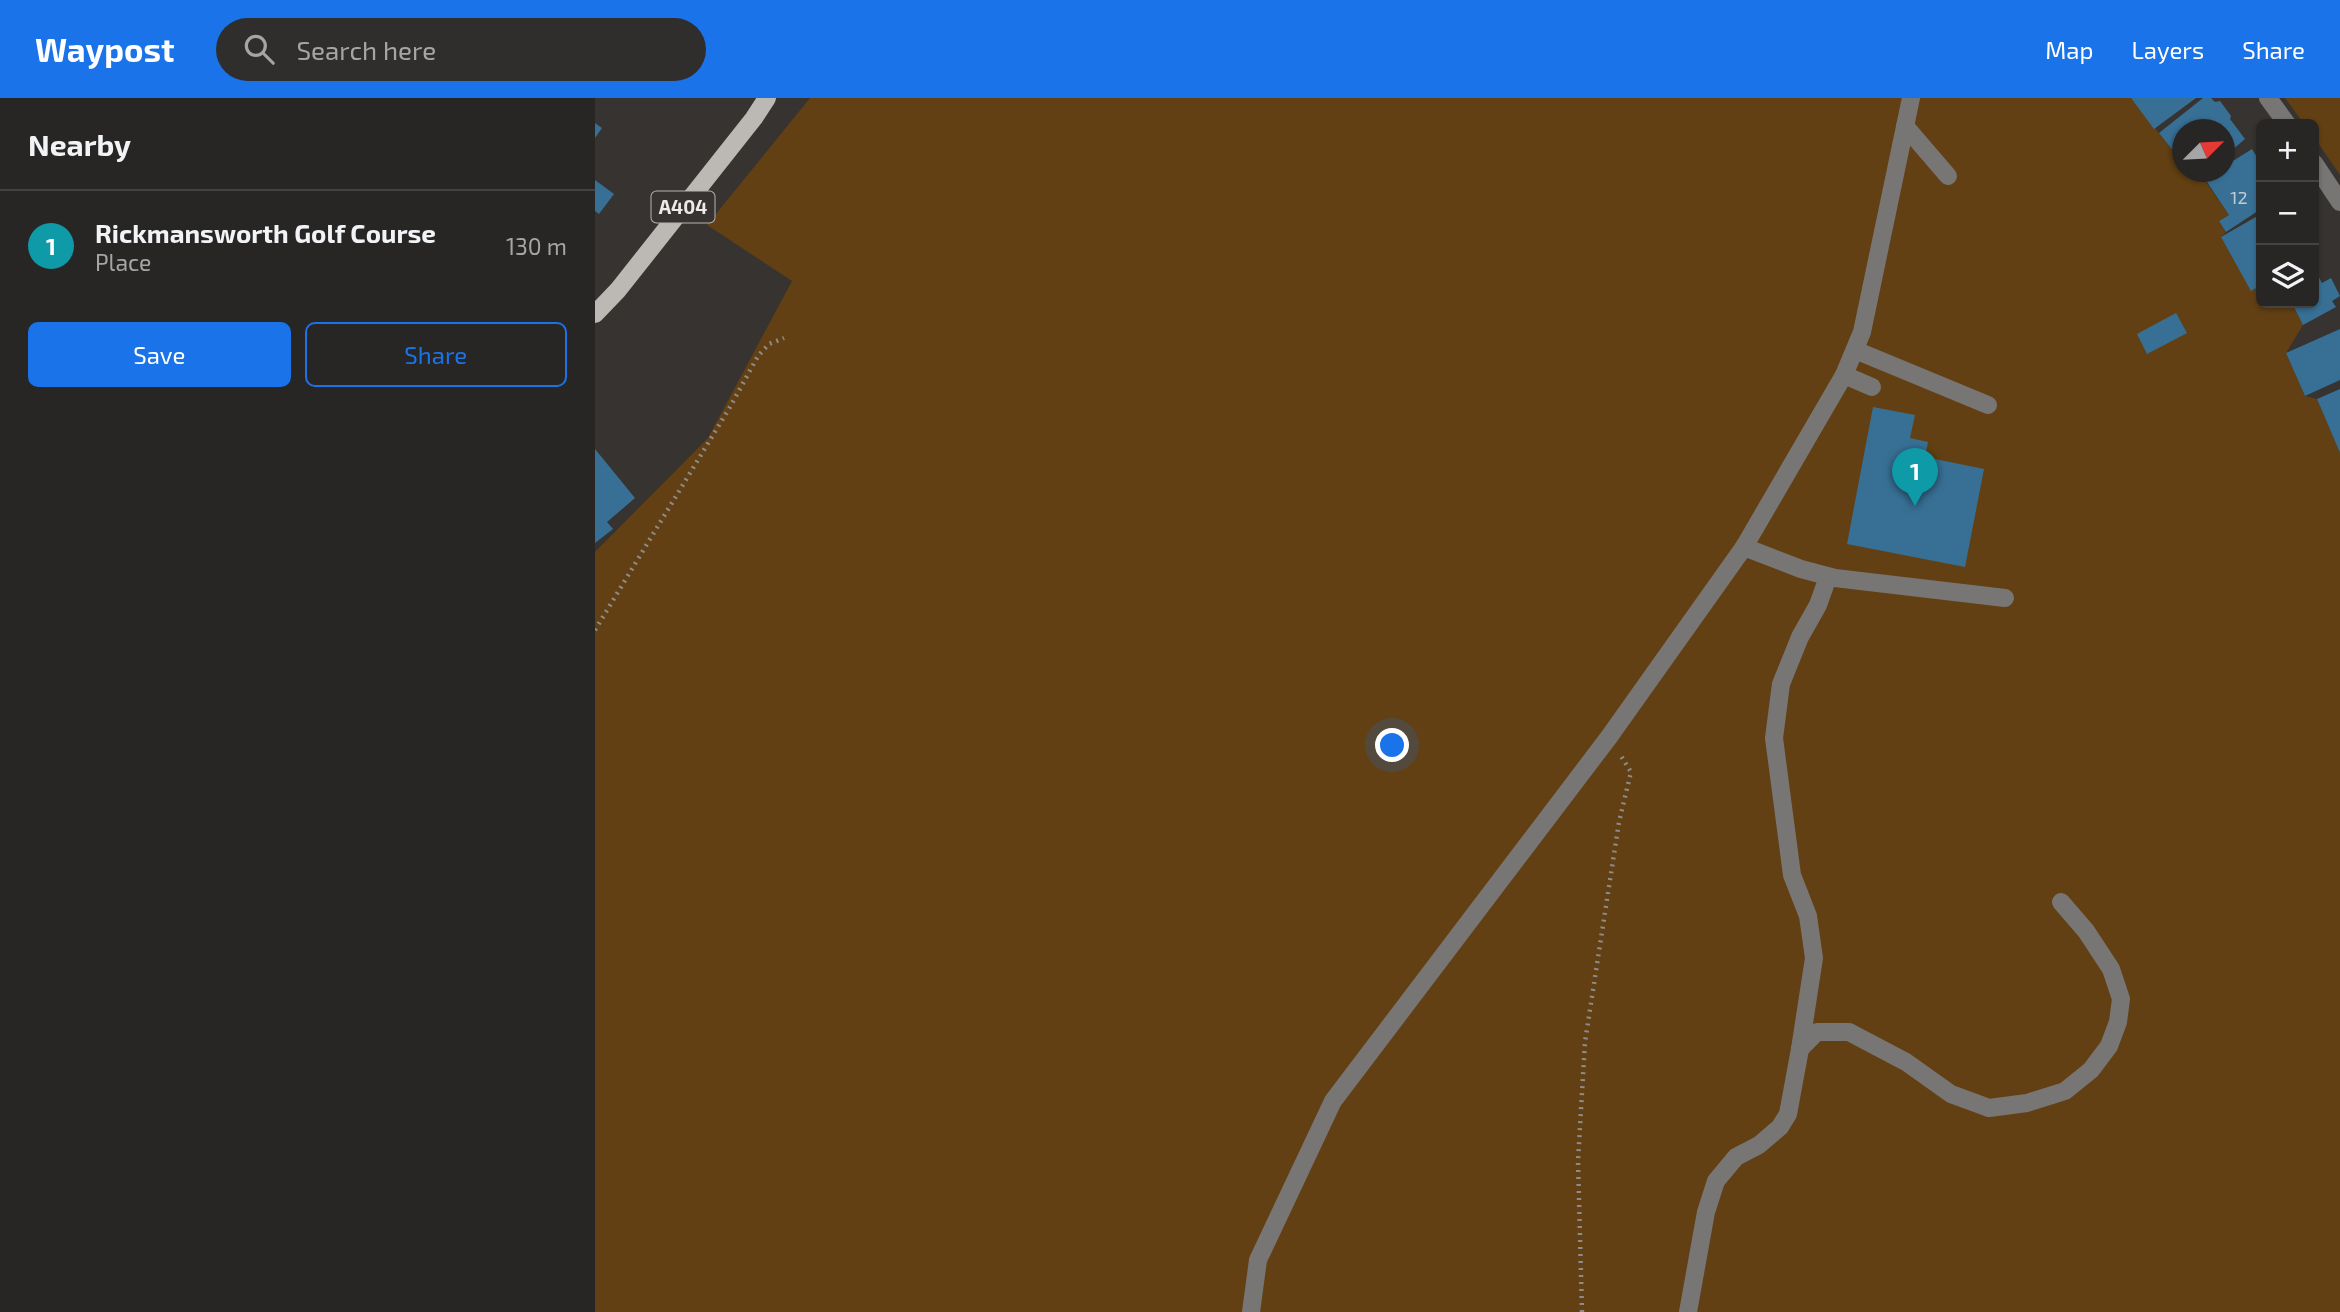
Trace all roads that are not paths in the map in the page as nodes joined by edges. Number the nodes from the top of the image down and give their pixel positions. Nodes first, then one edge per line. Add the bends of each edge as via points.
1 (767, 98) edge
2 (1911, 98) edge
3 (2268, 98) edge
4 (2283, 119) edge
5 (1905, 126) junction
6 (2319, 170) edge
7 (1948, 176) dead end
8 (2340, 202) edge
9 (595, 314) edge
10 (1855, 351) junction
11 (1844, 375) junction
12 (1872, 387) dead end
13 (1988, 405) dead end
14 (1744, 547) junction
15 (1828, 577) junction
16 (2005, 598) dead end
17 (2061, 902) dead end
18 (1800, 1049) junction
19 (1251, 1312) edge
20 (1688, 1312) edge

1 - 9 main road, A404
2 - 5 street
3 - 4 street
5 - 7 street
5 - 10 street
6 - 8 street
10 - 11 street
10 - 13 street
11 - 12 street
11 - 14 street
14 - 15 street
14 - 19 street via 1609,737 1333,1101 1258,1260
15 - 16 street
15 - 18 street via 1781,684 1774,738 1792,875 1808,916 1814,958
17 - 18 street via 2111,969 2121,999 2109,1046 2091,1070 2065,1091 2028,1103 1989,1108 1951,1094 1906,1062 1849,1032 1817,1032
18 - 20 street via 1787,1114 1780,1127 1736,1157 1716,1181

